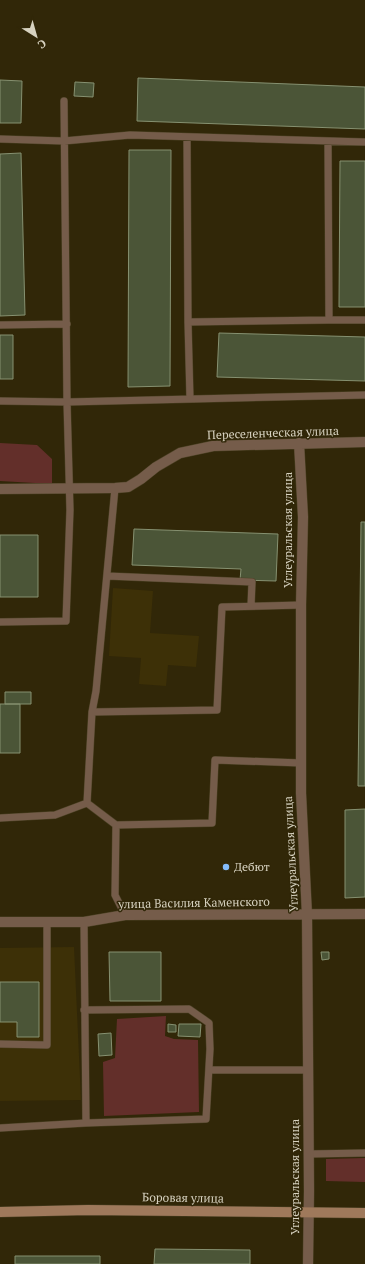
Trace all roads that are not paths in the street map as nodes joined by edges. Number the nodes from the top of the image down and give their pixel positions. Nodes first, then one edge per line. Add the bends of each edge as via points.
1 (64, 101) dead end
2 (187, 137) junction
3 (0, 139) edge
4 (64, 140) junction
5 (328, 142) junction
6 (365, 142) edge
7 (329, 320) junction
8 (365, 320) edge
9 (188, 322) junction
10 (0, 324) edge
11 (67, 324) junction
12 (365, 395) edge
13 (190, 399) junction
14 (0, 401) edge
15 (67, 402) junction
16 (365, 442) edge
17 (299, 443) junction
18 (115, 488) junction
19 (0, 489) edge
20 (70, 489) junction
21 (107, 576) junction
22 (301, 605) junction
23 (251, 606) junction
24 (0, 622) edge
25 (92, 712) junction
26 (301, 763) junction
27 (87, 803) junction
28 (0, 818) edge
29 (116, 825) junction
30 (307, 914) junction
31 (365, 914) edge
32 (125, 915) junction
33 (0, 922) edge
34 (47, 922) junction
35 (84, 922) junction
36 (84, 1010) junction
37 (0, 1044) edge
38 (209, 1070) junction
39 (309, 1070) junction
40 (86, 1123) junction
41 (0, 1128) edge
42 (365, 1153) edge
43 (309, 1154) junction
44 (0, 1212) edge
45 (309, 1213) junction
46 (365, 1213) edge
47 (308, 1264) edge

1 - 4 lane
2 - 4 lane via 130,135
2 - 5 lane
2 - 9 lane
3 - 4 lane
4 - 11 lane
5 - 6 lane
5 - 7 lane
7 - 8 lane
7 - 9 lane
9 - 13 lane
10 - 11 lane
11 - 15 lane
12 - 13 lane
13 - 15 lane
14 - 15 lane
15 - 20 lane
16 - 17 street, Переселенческая улица
17 - 18 street, Переселенческая улица via 213,446 180,453 128,487
17 - 22 street, Углеуральская улица via 302,517
18 - 20 street, Переселенческая улица
18 - 21 lane
19 - 20 street, Переселенческая улица
20 - 24 lane via 66,621
21 - 23 lane via 252,582
21 - 25 lane
22 - 23 lane
22 - 26 street, Углеуральская улица
23 - 25 lane via 222,607 217,710
25 - 27 lane
26 - 29 lane via 215,760 212,823
26 - 30 street, Углеуральская улица
27 - 28 lane via 55,815
27 - 29 lane
29 - 32 lane via 116,895
30 - 31 street, улица Василия Каменского
30 - 32 street, улица Василия Каменского
30 - 39 street, Углеуральская улица
32 - 35 street, улица Василия Каменского
33 - 34 street, улица Василия Каменского
34 - 35 street, улица Василия Каменского
34 - 37 lane via 47,1045
35 - 36 lane
36 - 38 lane via 189,1009 209,1023
36 - 40 lane
38 - 39 lane
38 - 40 lane via 206,1119
39 - 43 street, Углеуральская улица
40 - 41 lane
42 - 43 lane
43 - 45 street, Углеуральская улица
44 - 45 main road, Боровая улица via 88,1210
45 - 46 main road, Боровая улица
45 - 47 street, Углеуральская улица

